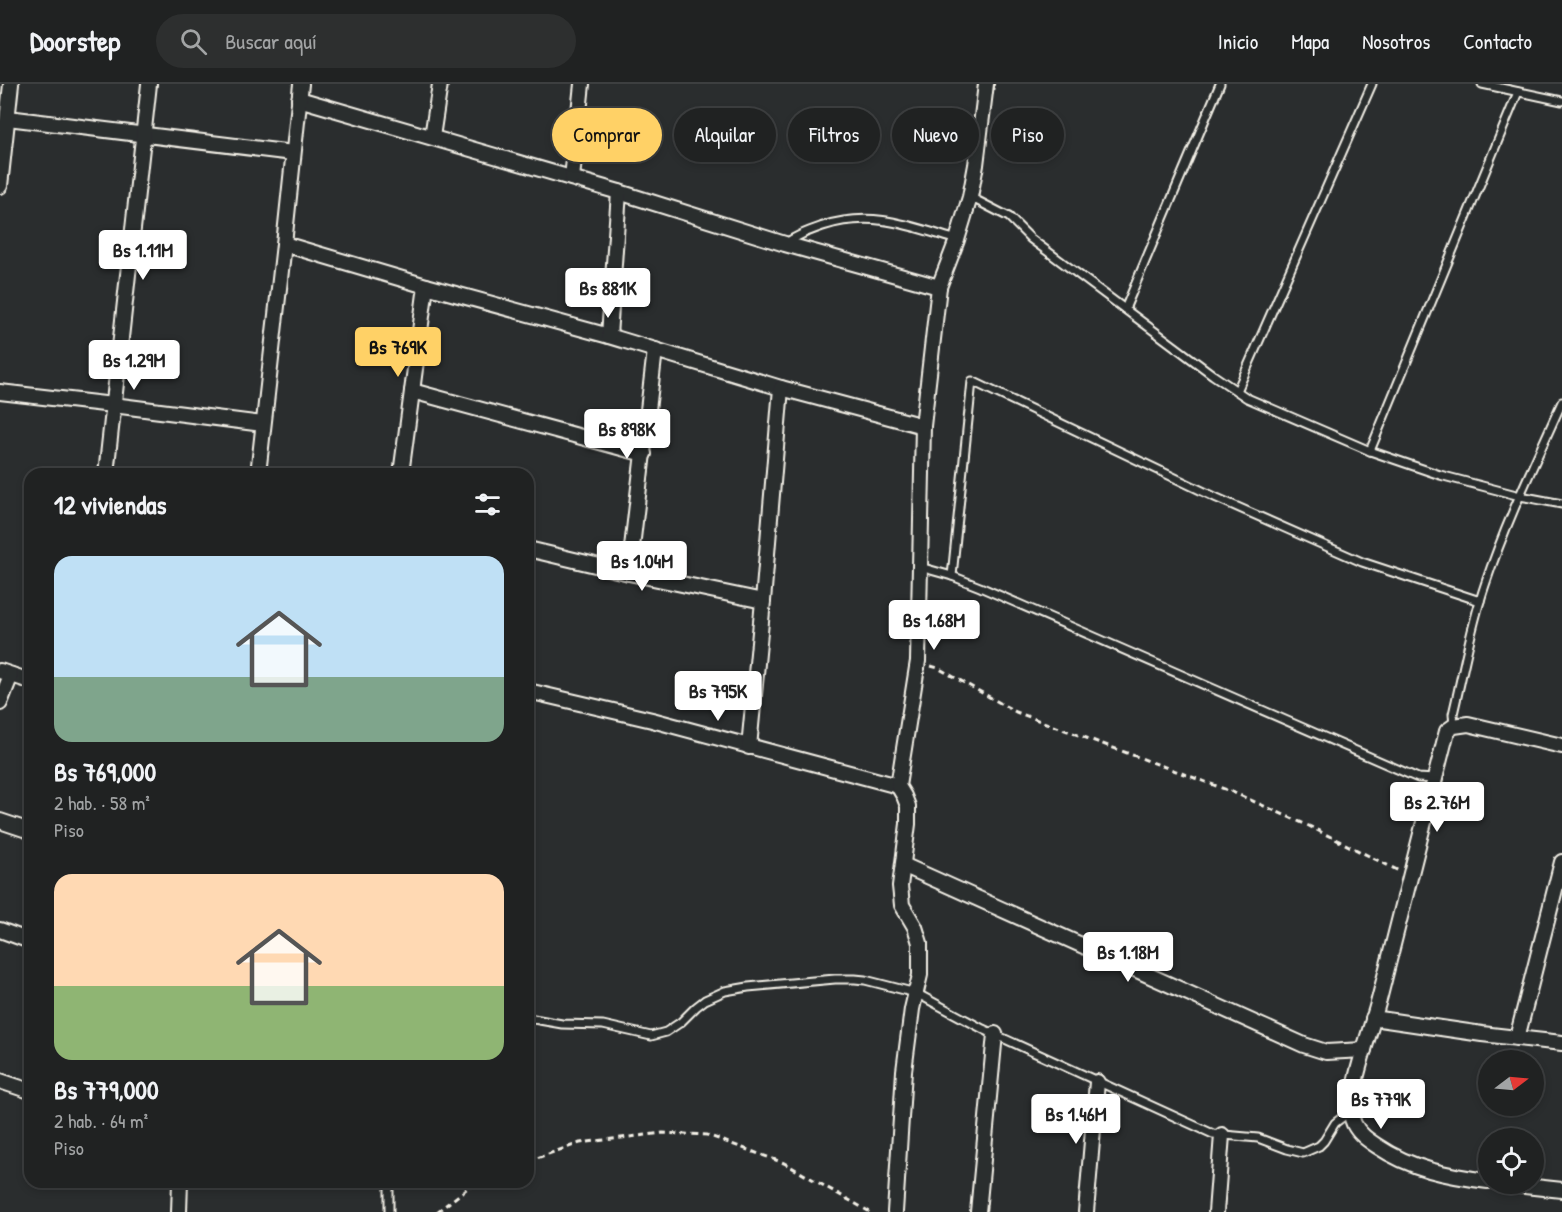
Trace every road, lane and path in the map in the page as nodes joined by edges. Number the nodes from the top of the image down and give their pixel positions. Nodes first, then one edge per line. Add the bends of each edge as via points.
1 (149, 84) edge
2 (300, 84) edge
3 (440, 84) edge
4 (582, 84) edge
5 (986, 84) edge
6 (1220, 84) edge
7 (1372, 84) edge
8 (1482, 84) edge
9 (7, 88) edge
10 (1518, 92) junction
11 (299, 99) junction
12 (1562, 101) edge
13 (8, 118) junction
14 (144, 135) junction
15 (432, 137) junction
16 (293, 153) junction
17 (572, 178) junction
18 (0, 186) edge
19 (619, 192) junction
20 (970, 197) junction
21 (957, 240) junction
22 (284, 244) junction
23 (785, 244) junction
24 (426, 286) junction
25 (939, 287) junction
26 (1125, 309) junction
27 (609, 336) junction
28 (655, 350) junction
29 (781, 388) junction
30 (412, 391) junction
31 (1237, 391) junction
32 (0, 392) edge
33 (1562, 402) edge
34 (113, 405) junction
35 (263, 424) junction
36 (923, 426) junction
37 (1370, 451) junction
38 (644, 454) junction
39 (107, 468) edge
40 (259, 468) edge
41 (402, 468) edge
42 (1520, 496) junction
43 (1562, 504) edge
44 (534, 550) edge
45 (920, 567) junction
46 (629, 573) junction
47 (952, 576) junction
48 (764, 601) junction
49 (1480, 601) junction
50 (918, 662) junction
51 (5, 673) edge
52 (24, 679) edge
53 (534, 692) edge
54 (0, 703) edge
55 (1454, 726) junction
56 (1562, 746) edge
57 (749, 747) junction
58 (1435, 779) junction
59 (898, 786) junction
60 (0, 821) edge
61 (24, 829) edge
62 (1562, 862) edge
63 (903, 865) junction
64 (1409, 878) junction
65 (0, 930) edge
66 (24, 939) edge
67 (916, 993) junction
68 (1373, 1018) junction
69 (534, 1019) edge
70 (995, 1035) junction
71 (1517, 1038) junction
72 (1562, 1043) edge
73 (1364, 1050) junction
74 (0, 1081) edge
75 (1097, 1082) junction
76 (24, 1089) edge
77 (1351, 1114) junction
78 (1222, 1135) junction
79 (534, 1159) edge
80 (1478, 1179) edge
81 (180, 1188) edge
82 (390, 1188) edge
83 (468, 1188) edge
84 (1544, 1188) edge
85 (1562, 1190) edge
86 (179, 1212) edge
87 (389, 1212) edge
88 (437, 1212) edge
89 (870, 1212) edge
90 (895, 1212) edge
91 (978, 1212) edge
92 (1086, 1212) edge
93 (1216, 1212) edge

1 - 14 street
2 - 11 street
3 - 15 street
4 - 17 street
5 - 20 street
6 - 26 lane
7 - 31 lane
8 - 10 lane
9 - 13 street
10 - 12 lane
10 - 37 lane
11 - 15 street
11 - 16 street
13 - 14 street
13 - 18 street
14 - 16 street
14 - 34 street
15 - 17 street
16 - 22 street
17 - 19 street
19 - 23 street
19 - 27 street
20 - 21 street
20 - 26 lane via 1009,217 1031,239
21 - 23 lane via 889,221 865,219 823,226
21 - 25 street
22 - 24 street
22 - 35 street
23 - 25 street
24 - 27 street
24 - 30 street
25 - 36 street
26 - 31 lane
27 - 28 street
28 - 29 street
28 - 38 street
29 - 36 street
29 - 48 street
30 - 38 street
30 - 41 street
31 - 37 lane
32 - 34 street
33 - 42 lane
34 - 35 street
34 - 39 street
35 - 40 street
36 - 45 street
37 - 42 lane
38 - 46 street
42 - 43 lane
42 - 49 lane
44 - 46 street
45 - 47 lane
45 - 50 street
46 - 48 street
47 - 49 lane via 972,381 1362,562
47 - 58 lane via 1418,778
48 - 57 street
49 - 55 lane via 1453,714
50 - 59 street
50 - 64 path via 938,668 1016,712 1230,791 1394,867
51 - 52 street
51 - 54 street
53 - 57 street
55 - 56 street via 1468,724
55 - 58 street via 1447,731
57 - 59 street
58 - 64 street
59 - 63 street via 908,806
60 - 61 street
62 - 71 street
63 - 67 street via 902,905 920,942
63 - 73 street via 1304,1045 1326,1052
64 - 68 street
65 - 66 street
67 - 69 lane via 845,978 736,989 705,1000 674,1028 651,1036 603,1025
67 - 70 lane
67 - 90 street via 904,1071
68 - 71 street
68 - 73 street
70 - 75 lane
70 - 91 street
71 - 72 street
73 - 77 street
74 - 76 street
75 - 78 lane
75 - 92 street
77 - 78 lane via 1335,1123 1319,1146 1303,1153 1258,1138
77 - 80 street via 1364,1136 1398,1158 1438,1173
78 - 93 street
79 - 89 path via 580,1143 663,1133 707,1135 784,1163
81 - 86 street
82 - 87 lane
83 - 88 path
84 - 85 street

